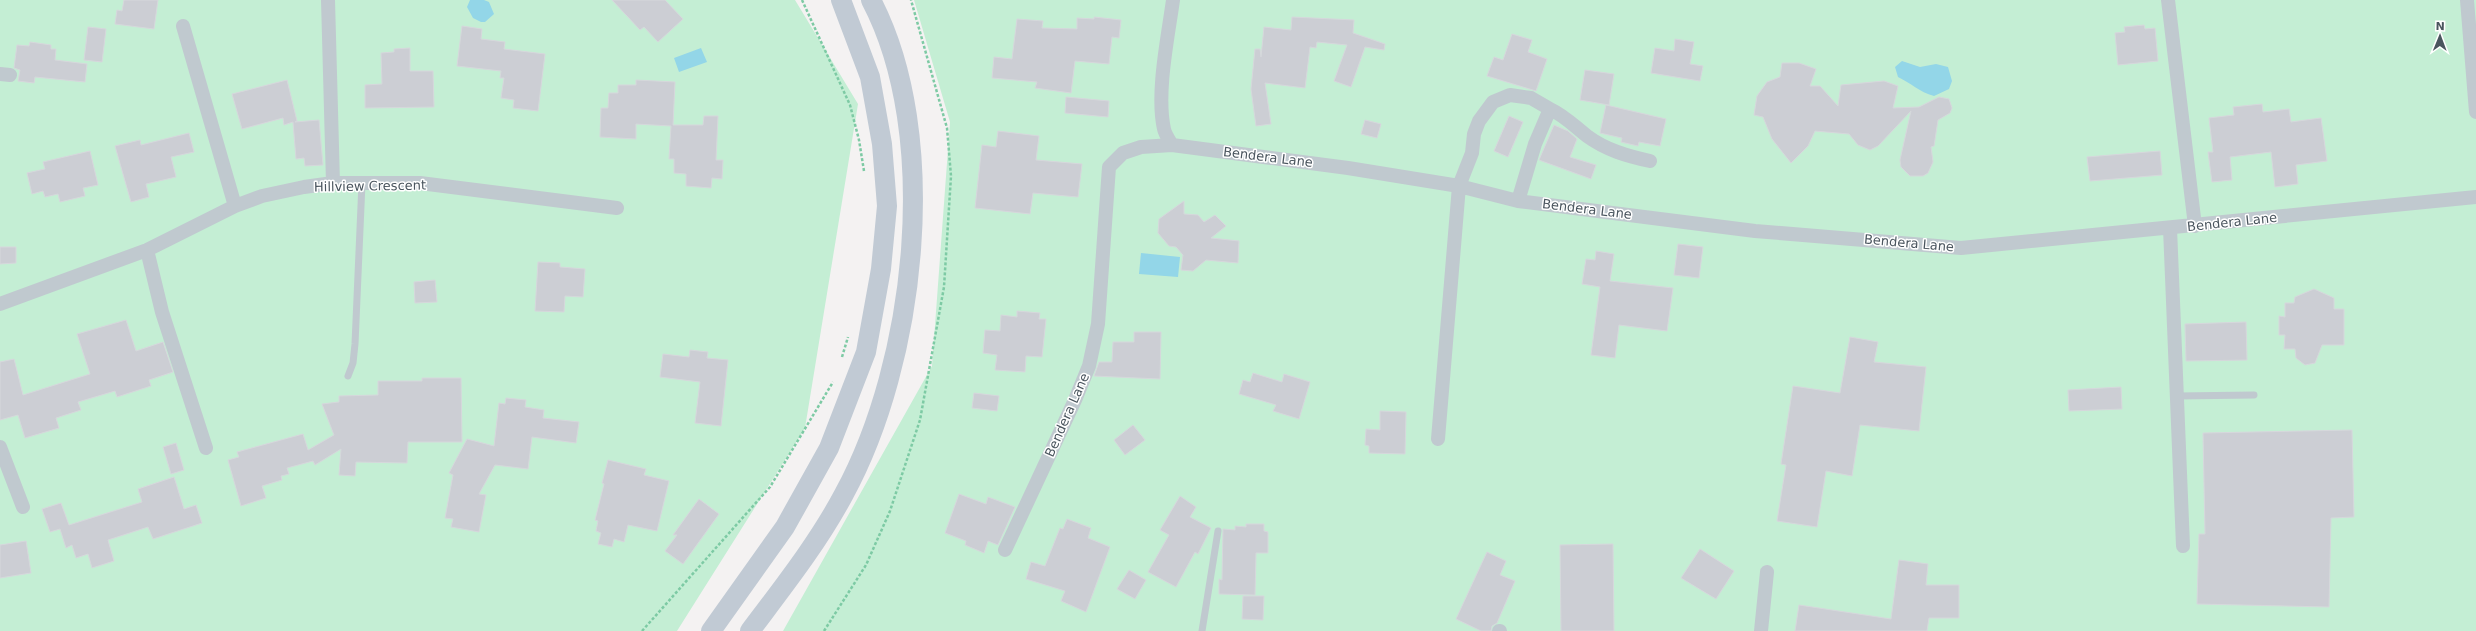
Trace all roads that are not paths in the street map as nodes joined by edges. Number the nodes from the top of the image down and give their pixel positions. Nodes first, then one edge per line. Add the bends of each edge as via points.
1 (328, 0) edge
2 (841, 0) edge
3 (871, 0) edge
4 (1174, 0) edge
5 (2168, 0) edge
6 (2467, 0) edge
7 (182, 26) dead end
8 (1550, 109) junction
9 (2476, 112) edge
10 (1172, 145) junction
11 (1650, 161) dead end
12 (333, 183) junction
13 (362, 183) junction
14 (1459, 186) junction
15 (2476, 197) edge
16 (1518, 201) junction
17 (235, 206) junction
18 (617, 208) dead end
19 (2195, 226) junction
20 (2170, 228) junction
21 (147, 250) junction
22 (0, 304) edge
23 (348, 376) dead end
24 (2254, 395) dead end
25 (2177, 396) junction
26 (1438, 439) dead end
27 (0, 447) edge
28 (206, 448) dead end
29 (23, 507) dead end
30 (1218, 531) dead end
31 (2182, 546) dead end
32 (1005, 550) dead end
33 (1766, 572) dead end
34 (711, 631) edge
35 (750, 631) edge
36 (1202, 631) edge
37 (1761, 631) edge

1 - 12 street
2 - 34 main road via 870,77 882,144 887,206 882,269 866,352 826,455 785,528
3 - 35 main road via 898,70 907,120 913,189 906,303 886,386 870,434 845,493 802,562
4 - 10 street via 1165,58 1162,109 1164,130
5 - 19 street
6 - 9 street
7 - 17 street
8 - 11 street via 1564,115 1601,145 1621,154
8 - 14 street via 1531,98 1510,95 1493,102 1479,121 1474,134 1472,153
8 - 16 street via 1535,144
10 - 14 street, Bendera Lane via 1318,163
10 - 32 street, Bendera Lane via 1141,147 1123,153 1109,167 1098,324 1089,366 1076,400
12 - 13 street, Hillview Crescent
12 - 17 street, Hillview Crescent via 262,196
13 - 18 street, Hillview Crescent via 420,184
13 - 23 lane via 355,344 353,363
14 - 16 street, Bendera Lane
14 - 26 street
15 - 19 street, Bendera Lane
16 - 20 street, Bendera Lane via 1755,231 1962,248
17 - 21 street, Hillview Crescent
19 - 20 street, Bendera Lane
20 - 25 street
21 - 22 street, Hillview Crescent
21 - 28 street via 162,312
24 - 25 lane
25 - 31 street
27 - 29 street
30 - 36 lane
33 - 37 street

